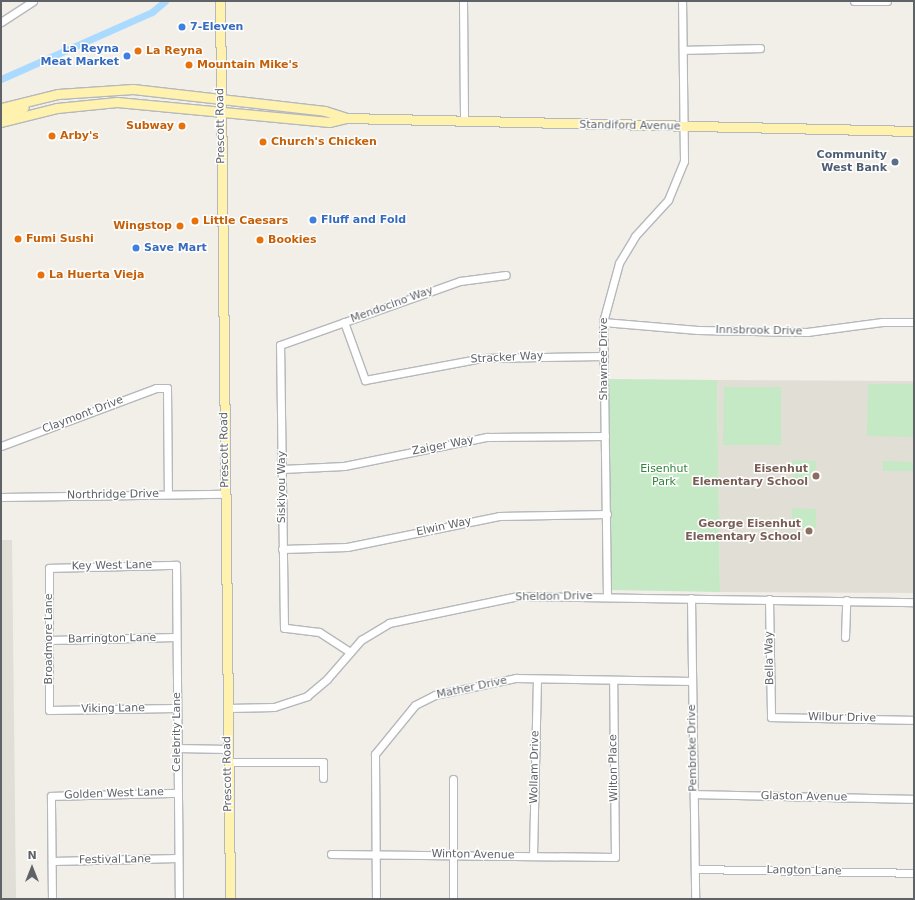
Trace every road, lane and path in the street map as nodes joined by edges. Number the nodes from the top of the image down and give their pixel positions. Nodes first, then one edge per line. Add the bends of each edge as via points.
1 (33, 1) edge
2 (220, 1) edge
3 (463, 1) edge
4 (682, 1) edge
5 (854, 1) edge
6 (886, 1) edge
7 (1, 22) edge
8 (760, 48) dead end
9 (683, 50) junction
10 (40, 98) junction
11 (221, 98) junction
12 (1, 108) edge
13 (222, 111) junction
14 (1, 115) edge
15 (346, 118) junction
16 (1, 122) edge
17 (464, 122) junction
18 (685, 127) junction
19 (914, 131) edge
20 (506, 275) dead end
21 (344, 322) junction
22 (603, 322) junction
23 (914, 322) edge
24 (280, 345) joint
25 (603, 356) junction
26 (605, 436) junction
27 (1, 446) edge
28 (282, 469) junction
29 (168, 494) junction
30 (226, 494) junction
31 (1, 498) edge
32 (608, 514) junction
33 (282, 548) junction
34 (176, 565) joint
35 (49, 568) joint
36 (607, 597) junction
37 (691, 598) junction
38 (769, 599) junction
39 (846, 600) junction
40 (914, 602) edge
41 (176, 637) junction
42 (845, 637) dead end
43 (49, 640) junction
44 (350, 652) junction
45 (537, 679) junction
46 (613, 680) junction
47 (692, 680) junction
48 (176, 708) junction
49 (228, 708) junction
50 (49, 710) joint
51 (771, 717) joint
52 (914, 720) edge
53 (177, 748) junction
54 (228, 749) junction
55 (228, 762) junction
56 (323, 778) dead end
57 (454, 779) dead end
58 (177, 793) junction
59 (694, 794) junction
60 (914, 799) edge
61 (331, 854) dead end
62 (376, 854) junction
63 (453, 854) junction
64 (533, 855) junction
65 (615, 857) joint
66 (178, 858) junction
67 (52, 861) junction
68 (694, 869) junction
69 (914, 873) edge
70 (52, 899) edge
71 (179, 899) edge
72 (230, 899) edge
73 (376, 899) edge
74 (453, 899) edge
75 (695, 899) edge

1 - 7 street
2 - 11 main road, Prescott Road
3 - 17 street
4 - 9 street, Shawnee Drive
5 - 6 street
8 - 9 street
9 - 18 street, Shawnee Drive
10 - 11 main road, Standiford Avenue via 112,89
10 - 12 main road, Standiford Avenue
10 - 14 main road
11 - 13 main road, Prescott Road
11 - 15 main road, Standiford Avenue via 325,110
13 - 15 main road, Standiford Avenue via 329,122
13 - 16 main road, Standiford Avenue via 136,102 102,103 51,109
13 - 30 main road, Prescott Road
15 - 17 main road, Standiford Avenue
17 - 18 main road, Standiford Avenue
18 - 19 main road, Standiford Avenue
18 - 22 street, Shawnee Drive via 686,148 680,177 668,200 635,236 619,263
20 - 21 street, Mendocino Way via 460,281
21 - 24 street, Mendocino Way
21 - 25 street, Stracker Way via 365,380 482,358
22 - 23 street, Innsbrook Drive via 698,330 807,332 882,322
22 - 25 street, Shawnee Drive
24 - 28 street, Siskiyou Way
25 - 26 street, Shawnee Drive
26 - 28 street, Zaiger Way via 488,437 344,466
26 - 32 street, Shawnee Drive
27 - 29 street, Claymont Drive via 156,388 167,388
28 - 33 street, Siskiyou Way
29 - 30 street, Northridge Drive
29 - 31 street, Northridge Drive
30 - 49 main road, Prescott Road
32 - 33 street, Elwin Way via 499,516 348,546
32 - 36 street, Shawnee Drive
33 - 44 street, Siskiyou Way via 284,628 319,632
34 - 35 street, Key West Lane
34 - 41 street, Celebrity Lane
35 - 43 street, Broadmore Lane
36 - 37 street, Sheldon Drive
36 - 44 street, Sheldon Drive via 518,596 403,618 374,630
37 - 38 street, Sheldon Drive
37 - 47 street, Pembroke Drive
38 - 39 street, Sheldon Drive
38 - 51 street, Bella Way
39 - 40 street, Sheldon Drive
39 - 42 street
41 - 43 street, Barrington Lane
41 - 48 street, Celebrity Lane
43 - 50 street, Broadmore Lane
44 - 49 street, Sheldon Drive via 327,679 298,700 274,707
45 - 46 street, Mather Drive
45 - 62 street, Mather Drive via 516,678 435,695 416,705 402,717 375,754
45 - 64 street, Wollam Drive
46 - 47 street, Mather Drive
46 - 65 street, Wilton Place
47 - 59 street, Pembroke Drive
48 - 50 street, Viking Lane
48 - 53 street, Celebrity Lane
49 - 54 main road, Prescott Road
51 - 52 street, Wilbur Drive
53 - 54 street
53 - 58 street, Celebrity Lane
54 - 55 main road, Prescott Road
55 - 56 street via 323,762
55 - 72 main road, Prescott Road
57 - 63 street
58 - 66 street, Celebrity Lane
58 - 67 street, Golden West Lane via 51,796
59 - 60 street, Glaston Avenue
59 - 68 street, Pembroke Drive
61 - 62 street, Winton Avenue
62 - 63 street, Winton Avenue
62 - 73 street, Mather Drive
63 - 64 street, Winton Avenue
63 - 74 street
64 - 65 street, Winton Avenue
66 - 67 street, Festival Lane
66 - 71 street, Celebrity Lane
67 - 70 street
68 - 69 street, Langton Lane
68 - 75 street, Pembroke Drive

